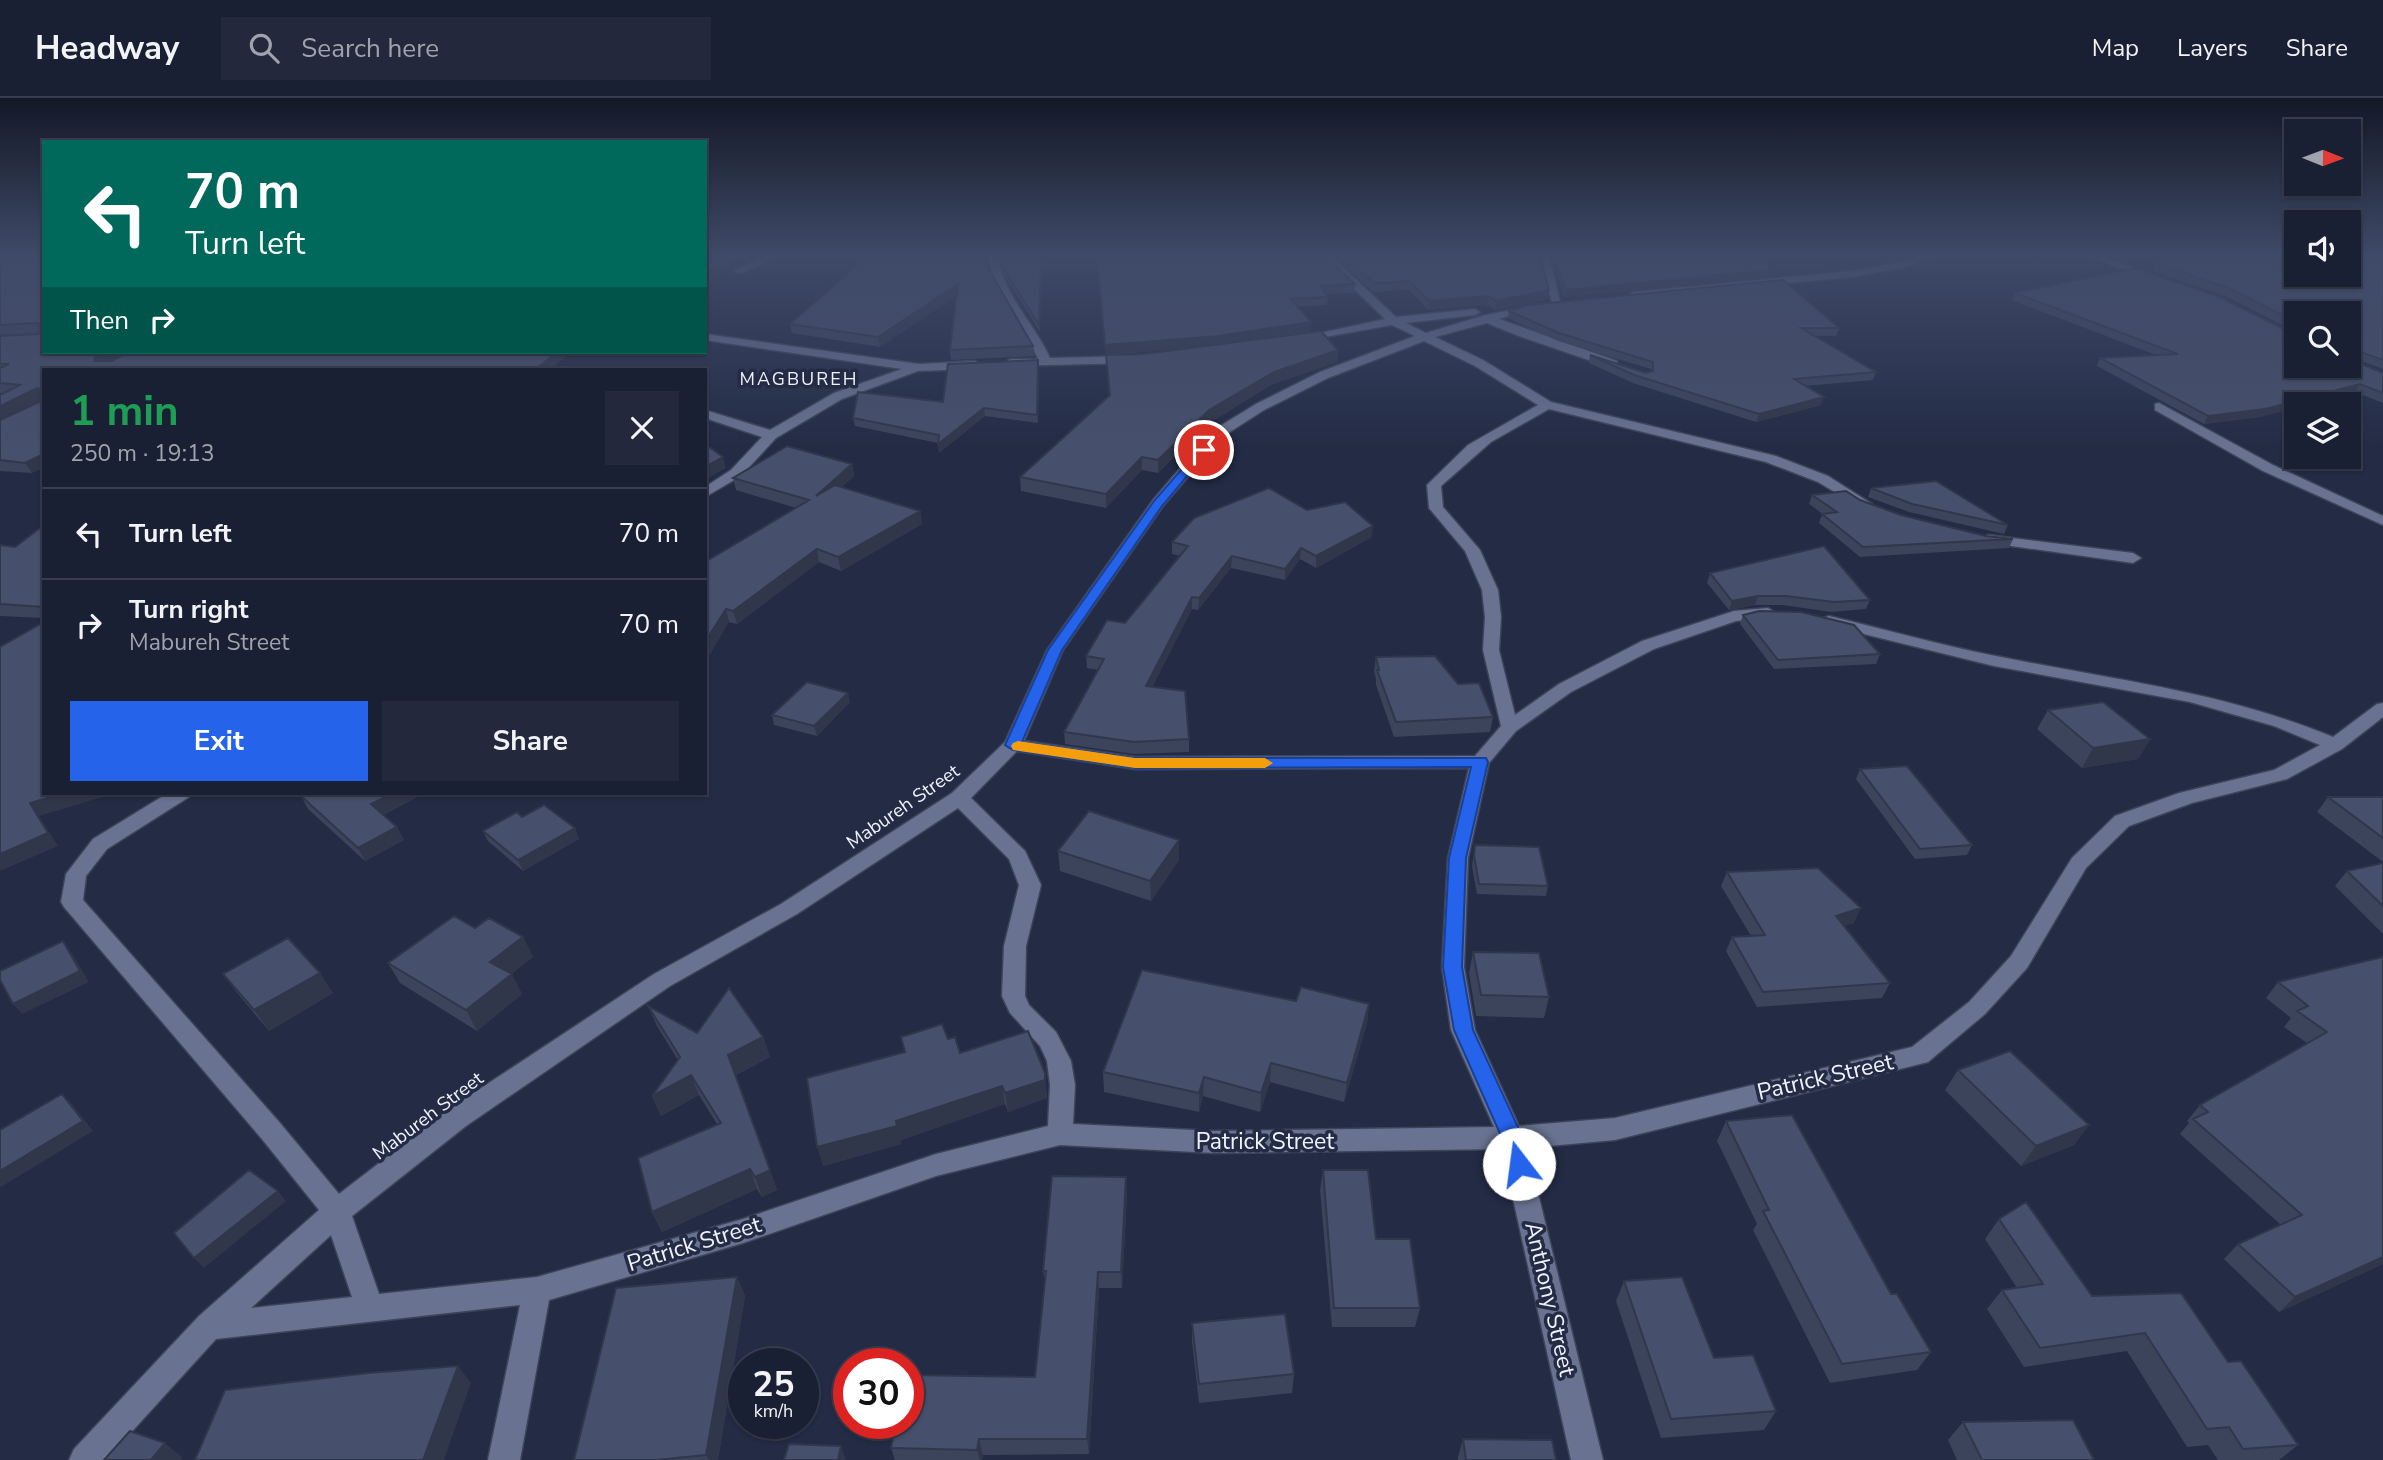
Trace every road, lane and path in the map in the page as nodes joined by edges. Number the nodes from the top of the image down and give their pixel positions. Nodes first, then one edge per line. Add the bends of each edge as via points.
1 (1023, 320) edge
2 (1407, 320) edge
3 (1481, 320) edge
4 (1490, 320) edge
5 (1393, 321) junction
6 (707, 337) edge
7 (1424, 337) junction
8 (1291, 342) edge
9 (1144, 360) edge
10 (1045, 361) junction
11 (1622, 367) edge
12 (919, 368) junction
13 (1547, 405) junction
14 (2159, 407) dead end
15 (707, 415) edge
16 (771, 435) junction
17 (707, 492) edge
18 (1883, 511) edge
19 (2383, 521) edge
20 (1970, 535) edge
21 (2133, 558) dead end
22 (1784, 614) edge
23 (1811, 617) edge
24 (2383, 708) edge
25 (1510, 727) junction
26 (1013, 745) junction
27 (2335, 745) junction
28 (1480, 762) junction
29 (179, 795) edge
30 (959, 798) junction
31 (1060, 1134) junction
32 (1513, 1138) junction
33 (337, 1212) junction
34 (537, 1290) junction
35 (370, 1308) junction
36 (209, 1326) junction
37 (85, 1460) edge
38 (504, 1460) edge
39 (1587, 1460) edge

1 - 10 street
2 - 5 street
3 - 7 street, Mabureh Street
4 - 11 street
5 - 7 street
5 - 8 street
6 - 12 street
7 - 13 street via 1479,363
7 - 26 street, Mabureh Street via 1324,374 1217,434 1158,503 1055,650
9 - 10 street
10 - 12 street
12 - 16 street via 838,396
13 - 18 street via 1771,459 1823,479
13 - 25 street via 1462,454 1434,485 1436,508 1472,550 1490,590 1491,650
14 - 19 street via 2268,468
15 - 16 street
16 - 17 street via 736,473
20 - 21 street
22 - 25 street via 1734,616 1648,645 1564,688
23 - 27 street via 1994,661 2192,698 2280,722
24 - 27 street, Patrick Street
25 - 28 street
26 - 28 street via 1135,763
26 - 30 street, Mabureh Street
27 - 32 street, Patrick Street via 2280,775 2123,821 2079,863 2019,962 1977,1008 1919,1055 1615,1129
28 - 32 street via 1458,858 1453,967 1463,1030
29 - 33 street via 100,845 76,874 72,902
30 - 31 street via 1018,856 1030,885 1021,909 1012,980 1017,1006 1050,1042 1063,1081
30 - 33 street, Mabureh Street via 789,909 651,988 457,1118
31 - 32 street, Patrick Street via 1214,1142
31 - 34 street, Patrick Street via 936,1165 743,1230
32 - 39 street, Anthony Street
33 - 35 street
33 - 36 street, Mabureh Street
34 - 35 street, Patrick Street
34 - 38 street
35 - 36 street, Patrick Street
36 - 37 street

